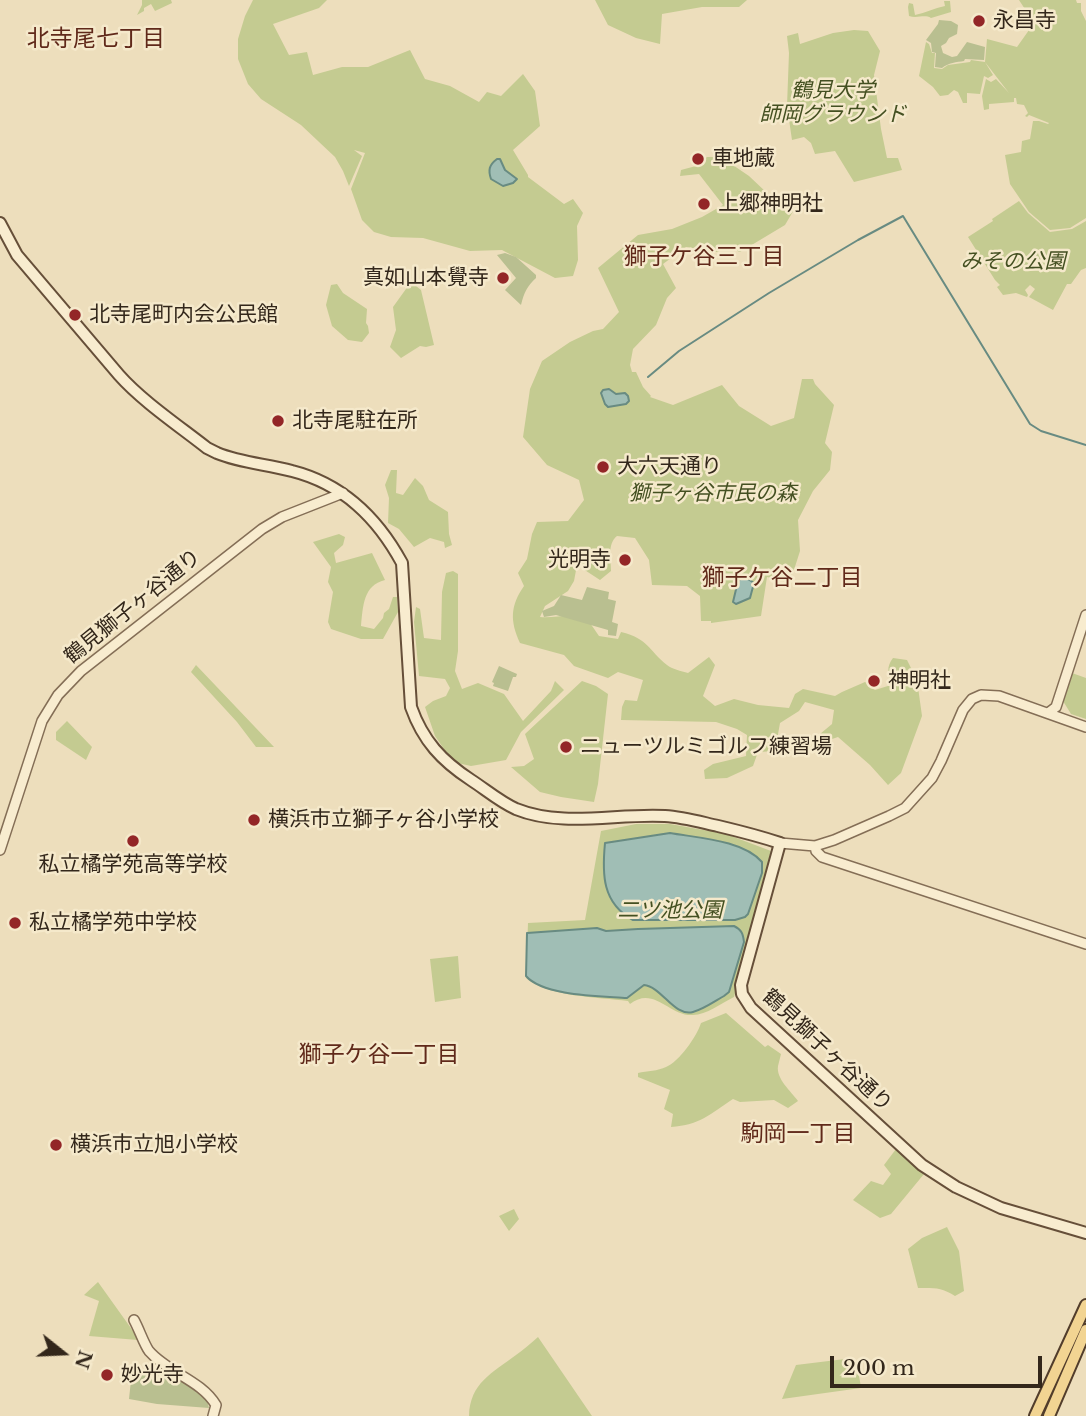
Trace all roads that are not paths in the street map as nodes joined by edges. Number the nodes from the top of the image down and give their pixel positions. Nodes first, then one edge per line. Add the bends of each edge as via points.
1 (0, 223) edge
2 (343, 493) junction
3 (1086, 615) edge
4 (1048, 713) junction
5 (1086, 727) edge
6 (780, 842) junction
7 (815, 846) junction
8 (0, 850) edge
9 (1086, 944) edge
10 (1086, 1233) edge
11 (1086, 1305) edge
12 (134, 1320) dead end
13 (1086, 1330) edge
14 (213, 1416) edge
15 (1035, 1416) edge
16 (1049, 1416) edge

1 - 2 main road via 17,255 127,385 182,429 217,453 309,476
2 - 6 main road via 378,528 402,563 411,707 435,751 449,766 515,809 535,814 687,818
2 - 8 street, 鶴見獅子ヶ谷通り via 262,528 66,685 42,722
3 - 4 street via 1056,707
4 - 5 street
4 - 7 street via 999,695 972,699 932,778 905,808
6 - 7 street
6 - 10 main road, 鶴見獅子ヶ谷通り via 741,985 751,1008 922,1165 1001,1208
7 - 9 street via 822,857
11 - 15 main road
12 - 14 street via 148,1350 212,1399 216,1405
13 - 16 main road

